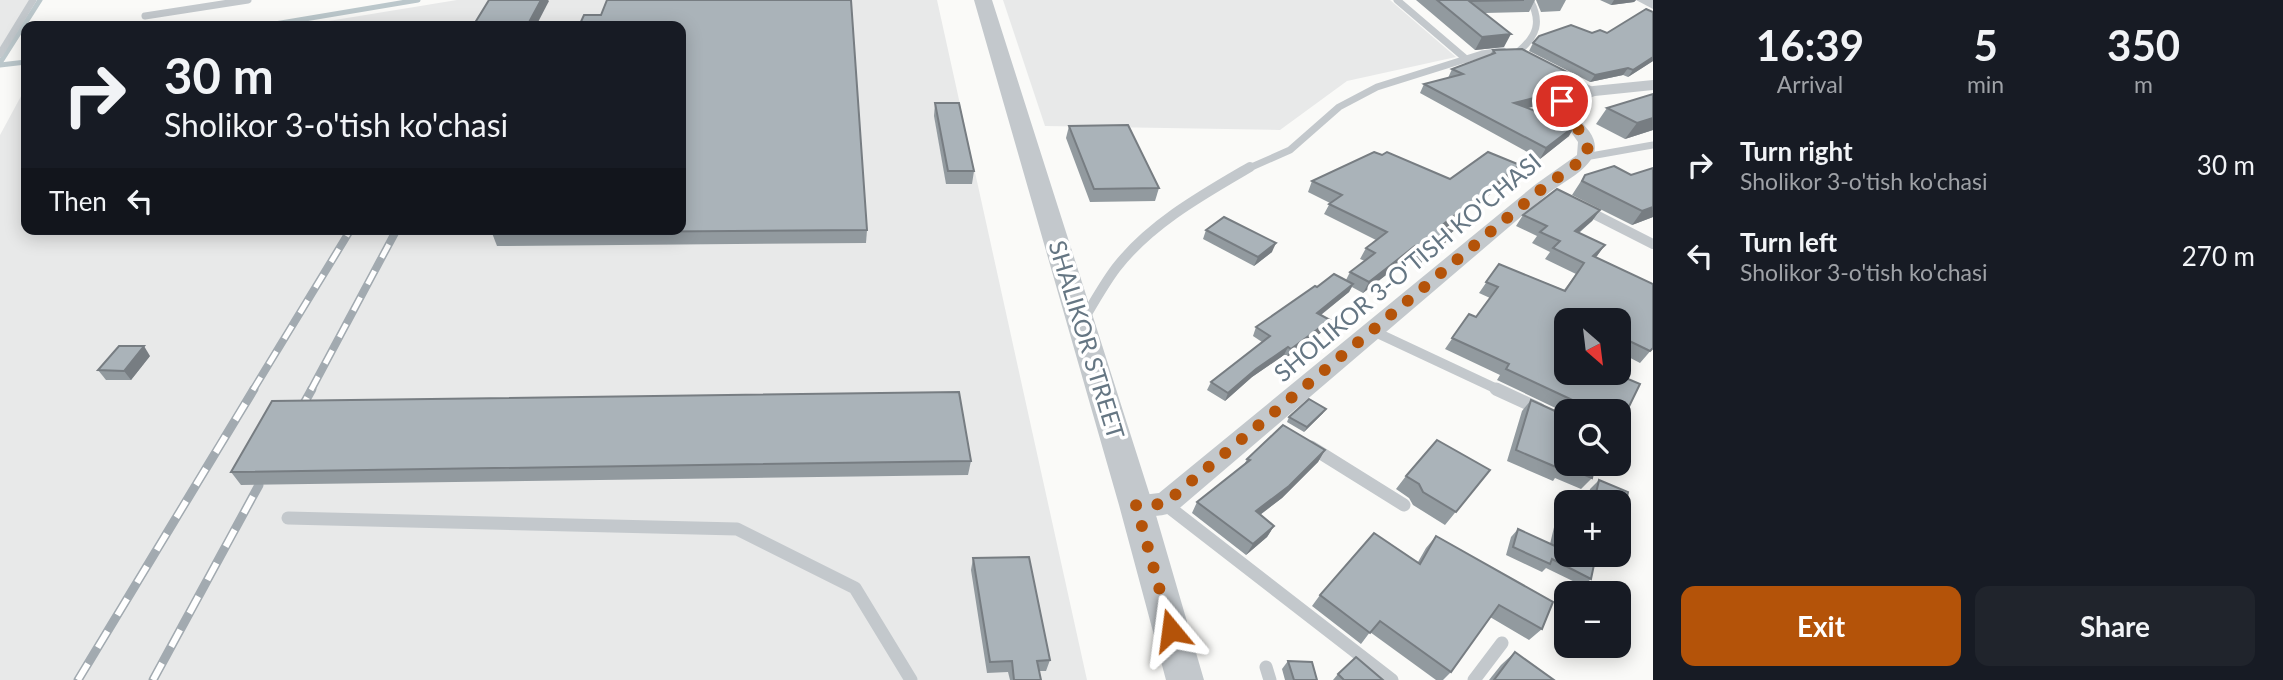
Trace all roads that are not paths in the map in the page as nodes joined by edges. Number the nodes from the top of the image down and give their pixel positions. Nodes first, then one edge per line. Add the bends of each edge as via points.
1 (33, 0) edge
2 (248, 0) edge
3 (983, 0) edge
4 (1398, 0) edge
5 (1530, 0) edge
6 (1643, 0) edge
7 (1653, 5) edge
8 (145, 16) dead end
9 (1518, 52) junction
10 (0, 54) edge
11 (1528, 57) edge
12 (1466, 59) junction
13 (1561, 74) edge
14 (1653, 85) edge
15 (1593, 91) junction
16 (1653, 145) edge
17 (1585, 158) junction
18 (1580, 207) edge
19 (1653, 244) edge
20 (1081, 325) junction
21 (1373, 331) junction
22 (1554, 416) edge
23 (1301, 441) edge
24 (1164, 504) junction
25 (1136, 505) junction
26 (1404, 505) dead end
27 (288, 518) dead end
28 (1502, 643) dead end
29 (911, 680) edge
30 (1185, 680) edge
31 (1392, 680) edge
32 (1474, 680) edge

1 - 10 lane
2 - 8 lane
3 - 20 street, SHАLIKOR STREET
4 - 12 lane
5 - 9 lane via 1538,14 1537,27 1534,40
6 - 7 street
9 - 11 lane
9 - 12 lane
12 - 20 lane via 1353,98 1290,150 1261,161 1187,204 1116,268
13 - 15 lane
14 - 15 street
15 - 17 street via 1566,98 1561,105 1586,142
16 - 17 lane
17 - 21 street, SHOLIKOR 3-O'TISH KO'CHASI
18 - 19 lane
20 - 25 street, SHАLIKOR STREET
21 - 22 lane
21 - 24 street, SHOLIKOR 3-O'TISH KO'CHASI via 1272,423
23 - 26 lane
24 - 25 street
24 - 31 lane
25 - 30 street, SHАLIKOR STREET
27 - 29 lane via 737,529 855,588
28 - 32 lane

